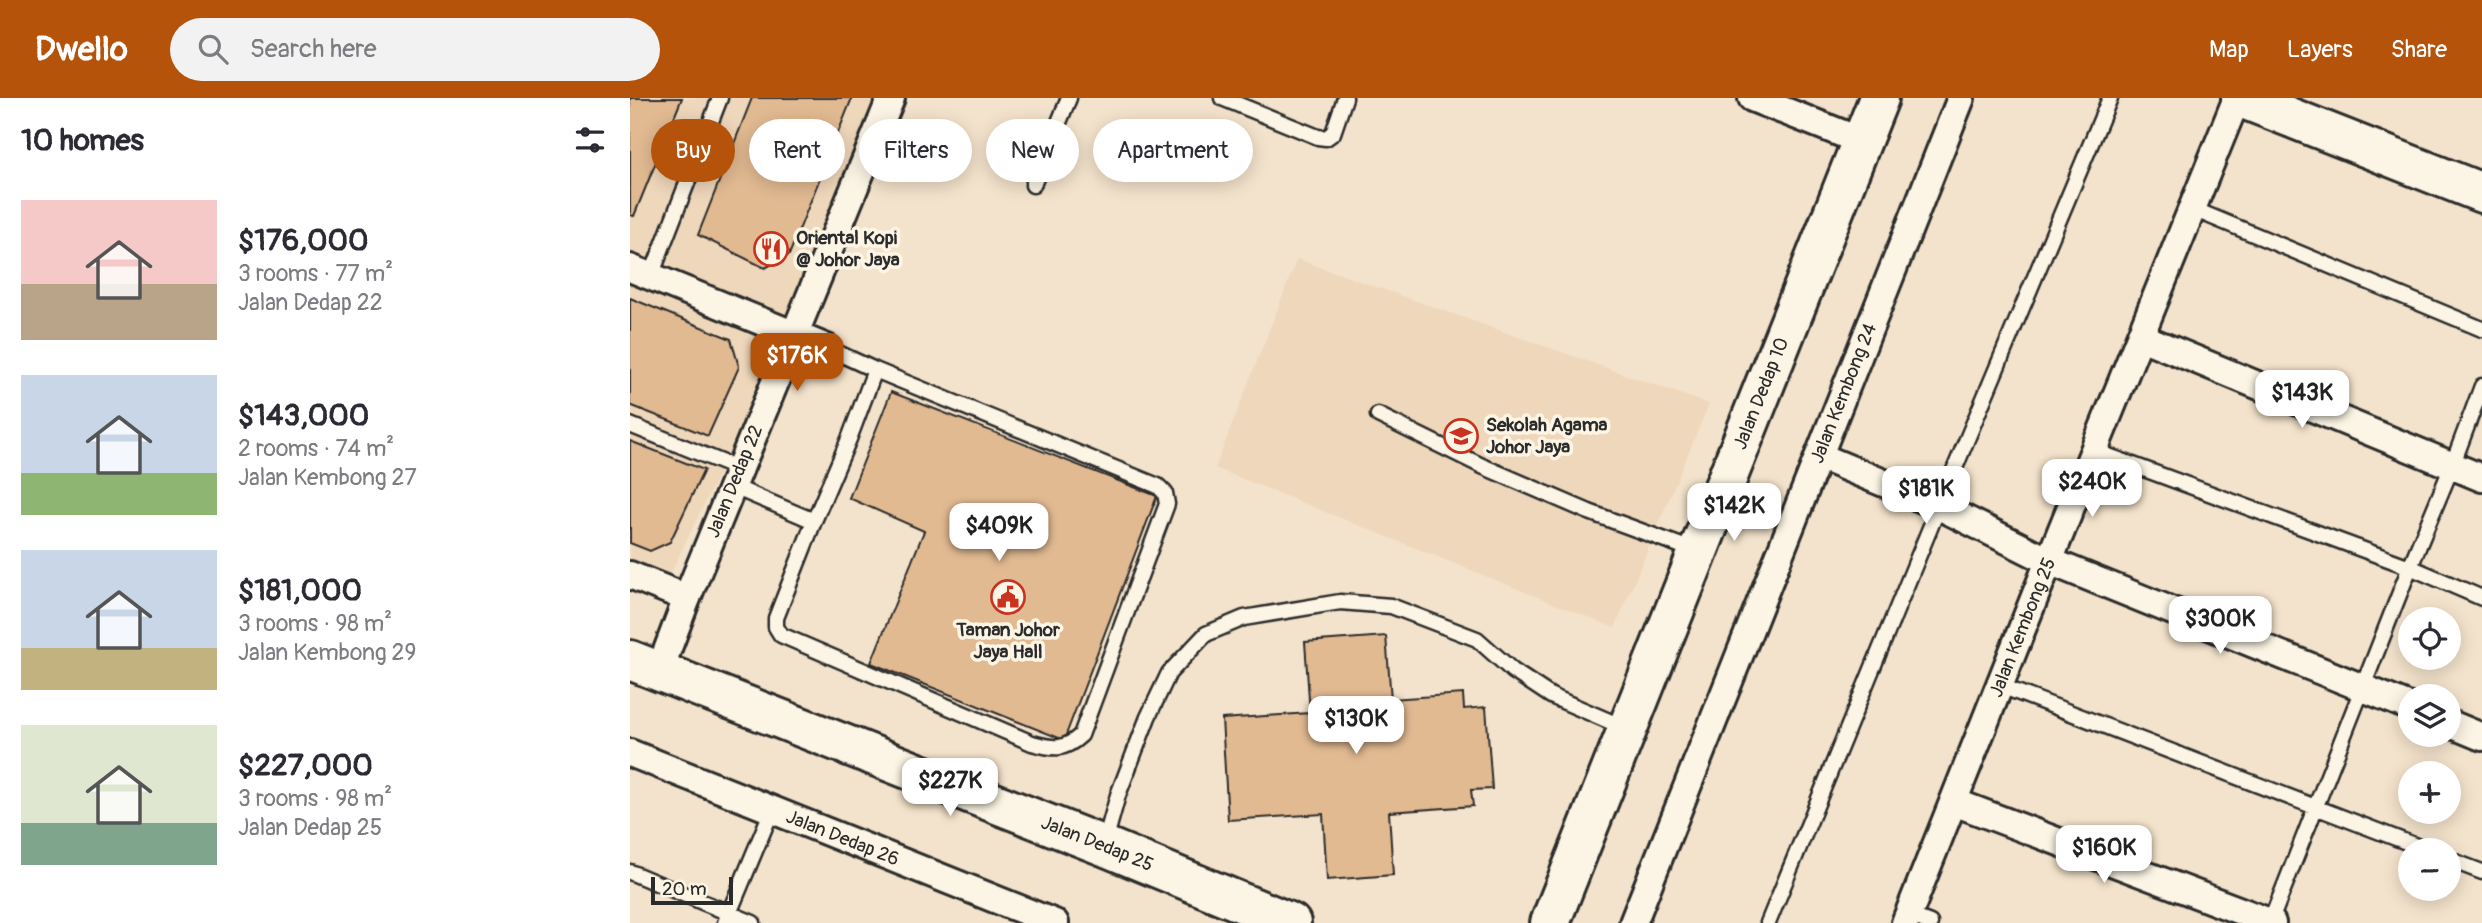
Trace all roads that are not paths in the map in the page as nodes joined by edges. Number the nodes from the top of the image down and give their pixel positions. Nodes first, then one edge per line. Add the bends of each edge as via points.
1 (720, 98) edge
2 (891, 98) edge
3 (1069, 98) edge
4 (1222, 98) edge
5 (1345, 98) edge
6 (1752, 98) edge
7 (1879, 98) edge
8 (1961, 98) edge
9 (2110, 98) edge
10 (2239, 98) edge
11 (1791, 105) edge
12 (1861, 141) junction
13 (1033, 185) dead end
14 (2482, 193) edge
15 (2193, 209) junction
16 (641, 272) edge
17 (2482, 329) edge
18 (796, 334) junction
19 (2141, 337) junction
20 (827, 348) joint
21 (875, 370) junction
22 (2482, 386) edge
23 (1378, 415) dead end
24 (630, 425) edge
25 (2095, 451) junction
26 (1819, 456) junction
27 (2452, 466) junction
28 (737, 478) junction
29 (2482, 478) edge
30 (1939, 506) junction
31 (814, 521) junction
32 (1698, 552) junction
33 (2049, 561) junction
34 (2410, 567) junction
35 (630, 575) edge
36 (687, 598) junction
37 (2482, 598) edge
38 (645, 666) edge
39 (2001, 686) junction
40 (2362, 688) junction
41 (2398, 703) edge
42 (2461, 728) edge
43 (1628, 729) junction
44 (2482, 737) edge
45 (630, 753) edge
46 (1954, 803) junction
47 (2316, 806) junction
48 (772, 810) junction
49 (2398, 839) edge
50 (1104, 846) junction
51 (2461, 864) edge
52 (630, 872) edge
53 (2482, 872) edge
54 (727, 918) edge
55 (1915, 920) edge
56 (752, 923) edge
57 (1055, 923) edge
58 (1291, 923) edge
59 (1550, 923) edge
60 (1633, 923) edge
61 (1769, 923) edge
62 (2271, 923) edge

1 - 16 lane
2 - 18 street, Jalan Dedap 22
3 - 13 lane
4 - 5 lane via 1326,138 1333,133
6 - 11 street
7 - 12 street, Jalan Dedap 10
8 - 26 street, Jalan Kembong 24
9 - 30 lane
10 - 14 street
10 - 15 street, Jalan Kembong 25
11 - 12 street
12 - 32 street, Jalan Dedap 10
15 - 17 lane
15 - 19 street, Jalan Kembong 25
16 - 18 street
18 - 20 street
18 - 28 street, Jalan Dedap 22
19 - 25 street, Jalan Kembong 25
19 - 27 street
20 - 21 lane
21 - 31 lane
21 - 31 lane via 1158,486 1165,493 1167,504 1081,735 1068,746 1048,748 1032,743 782,635 776,626 779,605
22 - 27 lane
23 - 32 lane via 1589,512
24 - 28 lane
25 - 33 street, Jalan Kembong 25
25 - 34 lane
26 - 30 street
26 - 60 street, Jalan Kembong 24
27 - 29 street
27 - 34 lane
28 - 31 lane
28 - 36 street, Jalan Dedap 22
30 - 33 street
30 - 61 lane
32 - 43 street, Jalan Dedap 10
33 - 39 street, Jalan Kembong 25
33 - 40 street
34 - 37 lane
34 - 40 lane
35 - 36 street
36 - 38 street, Jalan Dedap 22
38 - 50 street, Jalan Dedap 25
39 - 46 street, Jalan Kembong 25
39 - 47 lane
40 - 41 street
40 - 47 lane
42 - 44 street
43 - 50 lane via 1551,696 1477,639 1391,606 1340,602 1244,618 1206,634 1170,673 1118,795
43 - 59 street, Jalan Dedap 10
45 - 48 street, Jalan Dedap 26
46 - 55 street, Jalan Kembong 25
46 - 62 street
47 - 49 lane
47 - 62 lane
48 - 54 lane
48 - 57 street, Jalan Dedap 26
50 - 58 street, Jalan Dedap 25
51 - 53 lane
52 - 54 lane
54 - 56 lane

